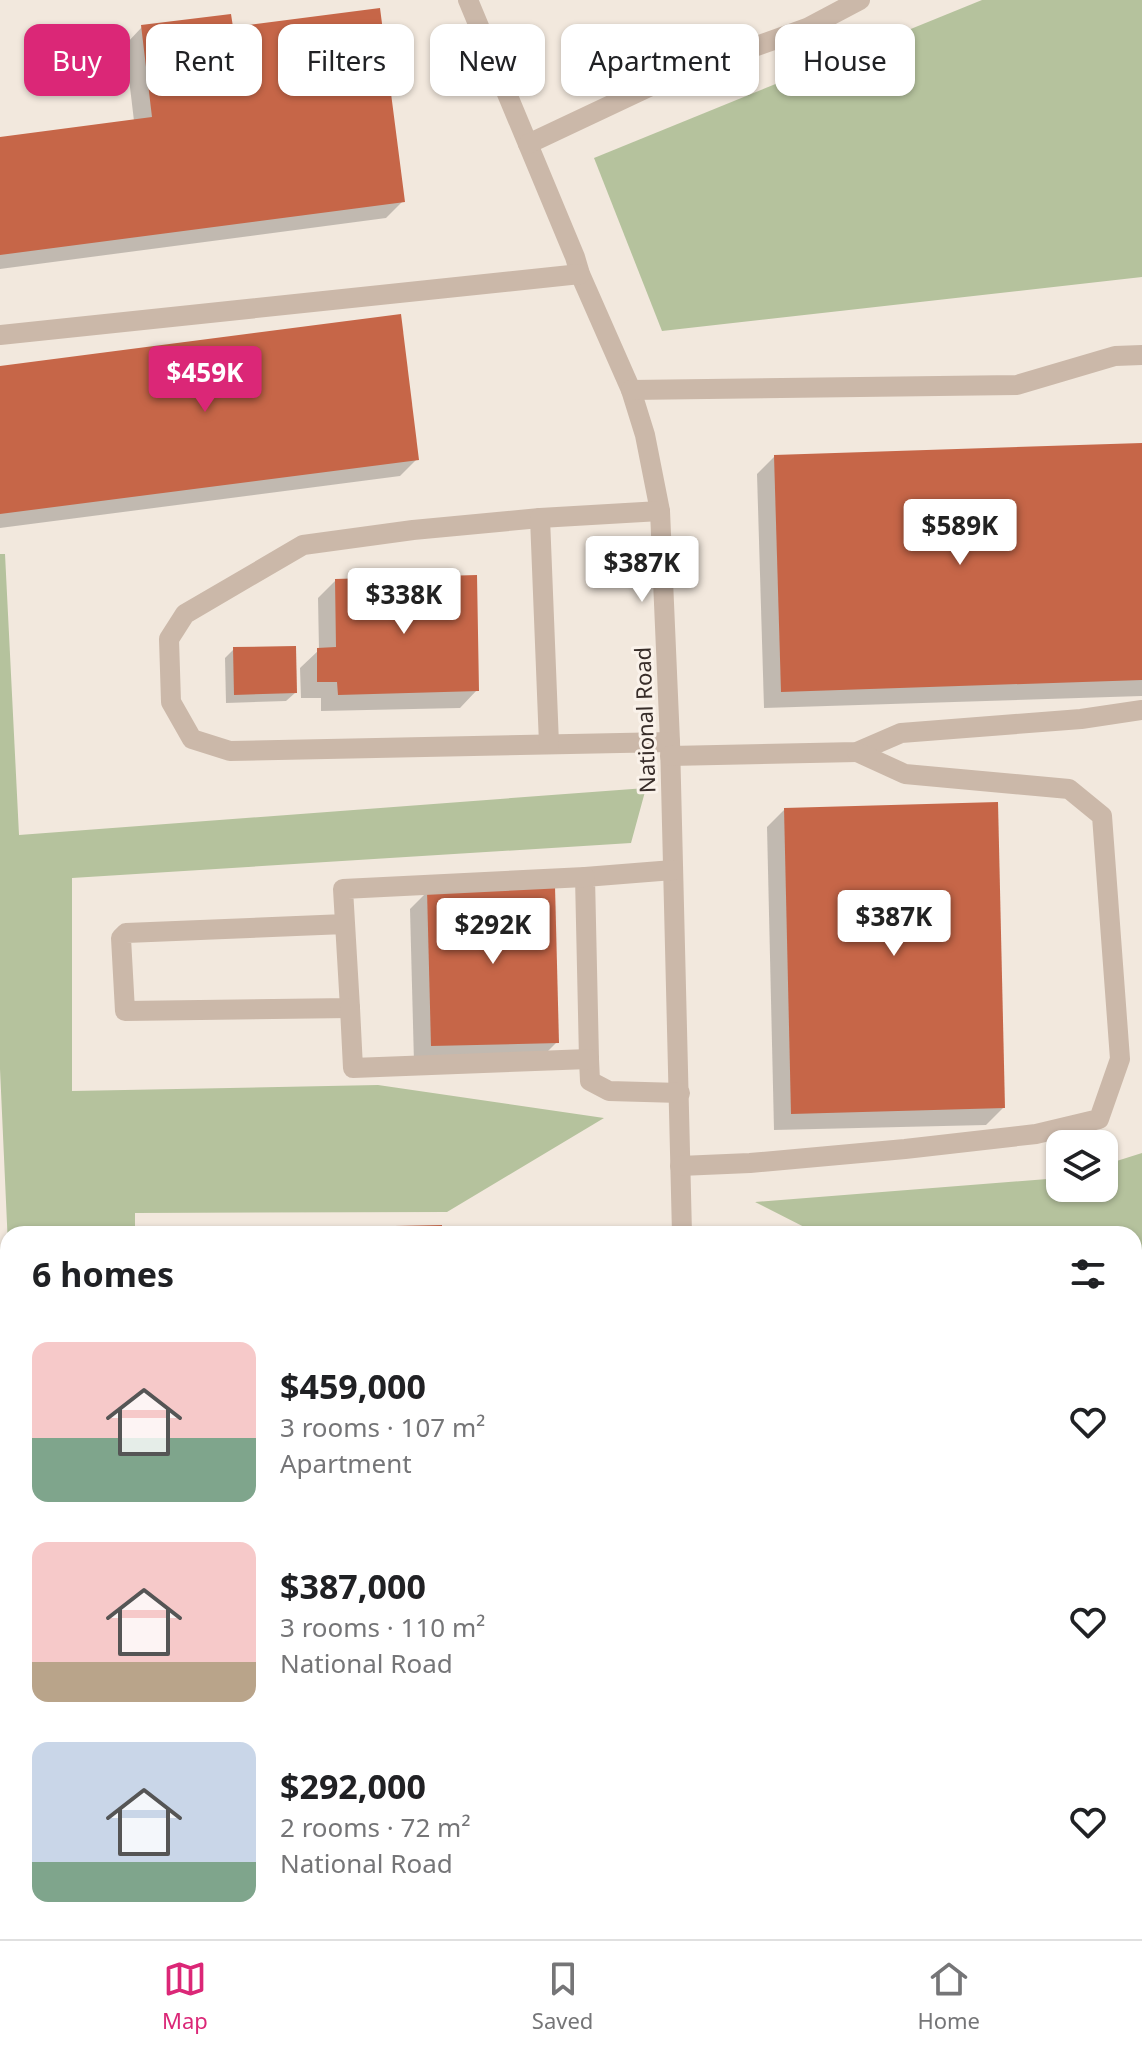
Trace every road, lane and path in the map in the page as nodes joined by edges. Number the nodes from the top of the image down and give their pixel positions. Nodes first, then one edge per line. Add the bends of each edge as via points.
1 (468, 0) edge
2 (860, 0) edge
3 (528, 144) junction
4 (580, 274) junction
5 (0, 335) edge
6 (1142, 355) edge
7 (631, 390) junction
8 (660, 511) junction
9 (540, 518) junction
10 (1142, 710) edge
11 (549, 744) junction
12 (670, 749) junction
13 (857, 752) junction
14 (673, 870) junction
15 (585, 877) junction
16 (345, 924) junction
17 (350, 1008) junction
18 (589, 1059) junction
19 (680, 1093) junction
20 (680, 1166) junction
21 (682, 1226) edge

1 - 3 street, National Road
2 - 3 street via 807,28 668,78
3 - 4 street, National Road
4 - 5 street
4 - 7 street, National Road
6 - 7 street via 1115,356 1017,385
7 - 8 street, National Road
8 - 9 street
8 - 12 street, National Road
9 - 11 street
9 - 11 street via 303,545 185,614 169,639 170,686 171,702 192,739 230,751
10 - 13 street via 901,733
11 - 12 street
12 - 13 street
12 - 14 street, National Road
13 - 20 street via 905,774 1069,789 1102,816 1120,1059 1099,1119 1036,1134 919,1148
14 - 15 street
14 - 19 street, National Road
15 - 16 street via 343,889
15 - 18 street
16 - 17 street
16 - 17 street via 126,933 121,938 125,1011
17 - 18 street via 353,1068
18 - 19 street via 590,1081 609,1091
19 - 20 street, National Road
20 - 21 street, National Road

